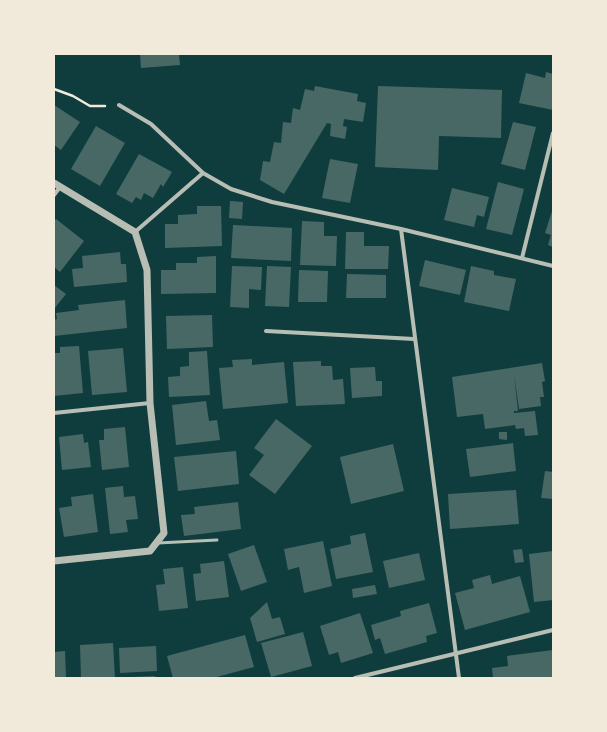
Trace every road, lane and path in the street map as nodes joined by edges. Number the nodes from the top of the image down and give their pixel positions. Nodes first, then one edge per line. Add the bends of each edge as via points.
1 (54, 89) edge
2 (119, 105) joint
3 (553, 132) edge
4 (203, 173) junction
5 (57, 185) edge
6 (54, 195) edge
7 (401, 229) junction
8 (135, 232) junction
9 (522, 258) junction
10 (553, 266) edge
11 (266, 331) dead end
12 (414, 339) junction
13 (150, 403) junction
14 (54, 413) edge
15 (217, 540) dead end
16 (156, 543) junction
17 (54, 561) edge
18 (553, 630) edge
19 (456, 653) junction
20 (355, 678) edge
21 (459, 678) edge

1 - 2 path via 90,106
2 - 4 street via 151,124
3 - 9 street
4 - 7 street via 231,189 272,202
4 - 8 street
5 - 6 street
5 - 8 street
7 - 9 street
7 - 12 street
8 - 13 street via 147,270
9 - 10 street
11 - 12 street
12 - 19 street
13 - 14 street
13 - 16 street via 164,533
15 - 16 lane
16 - 17 street via 150,551
18 - 19 street
19 - 20 street
19 - 21 street

